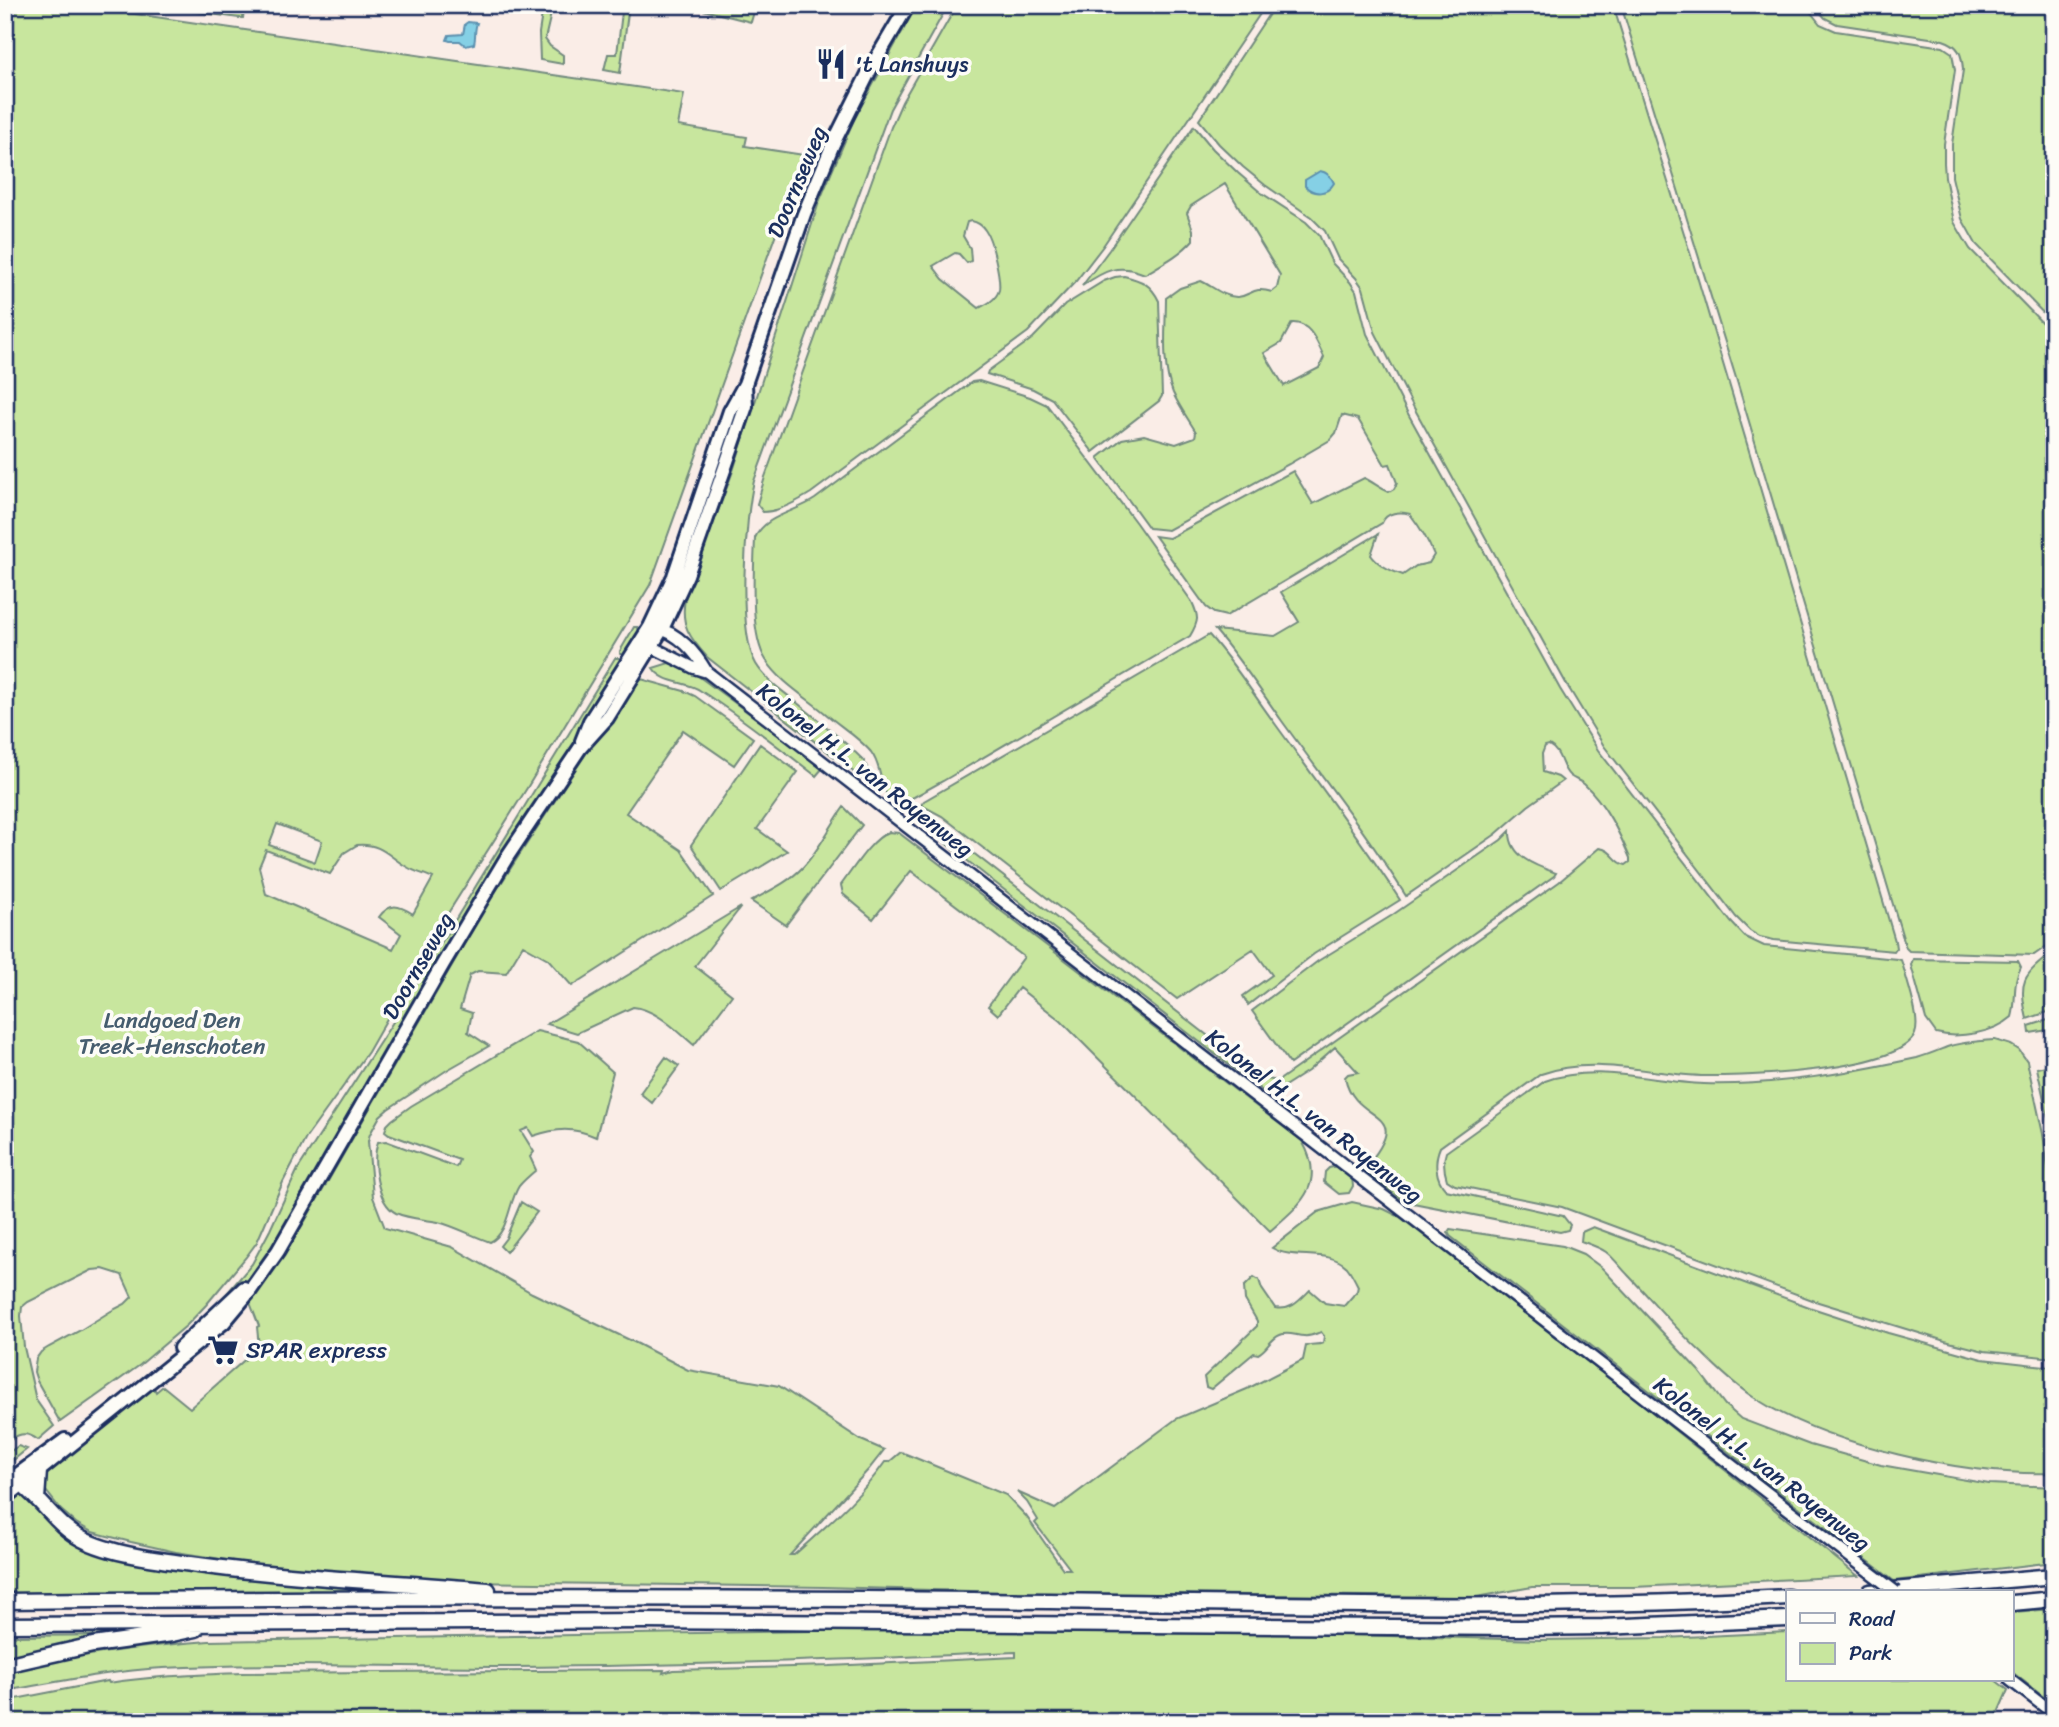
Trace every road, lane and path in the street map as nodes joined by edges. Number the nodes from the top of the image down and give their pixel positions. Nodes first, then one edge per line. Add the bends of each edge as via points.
1 (908, 5) edge
2 (656, 628) junction
3 (652, 647) junction
4 (708, 671) junction
5 (580, 748) junction
6 (303, 1210) junction
7 (39, 1471) junction
8 (5, 1485) edge
9 (22, 1485) junction
10 (5, 1498) edge
11 (37, 1499) junction
12 (2054, 1576) edge
13 (1893, 1590) edge
14 (1893, 1590) edge
15 (1786, 1597) edge
16 (573, 1598) junction
17 (2054, 1599) edge
18 (5, 1601) edge
19 (2014, 1603) edge
20 (1786, 1619) edge
21 (220, 1623) junction
22 (5, 1625) edge
23 (5, 1665) edge
24 (2013, 1682) edge
25 (2054, 1714) edge

1 - 2 main road, Doornseweg via 833,144 786,261 745,384 730,411
2 - 3 main road, Doornseweg
2 - 4 street, Kolonel H.L. van Royenweg via 683,642
2 - 5 main road, Doornseweg via 590,721
3 - 4 street, Kolonel H.L. van Royenweg
3 - 5 main road, Doornseweg via 607,718
4 - 13 street, Kolonel H.L. van Royenweg, bridge
5 - 6 main road, Doornseweg via 507,857
6 - 7 main road, Doornseweg via 224,1322
6 - 8 main road, Doornseweg via 247,1285 187,1342
7 - 9 main road, Doornseweg
7 - 11 highway
8 - 9 highway
9 - 10 main road, Doornseweg
9 - 11 highway
11 - 16 highway via 81,1539 144,1556 270,1574
12 - 14 highway
15 - 16 highway via 1485,1605
16 - 18 highway
17 - 19 highway
20 - 21 highway via 1519,1628 724,1621
21 - 22 highway
21 - 23 highway
24 - 25 street

